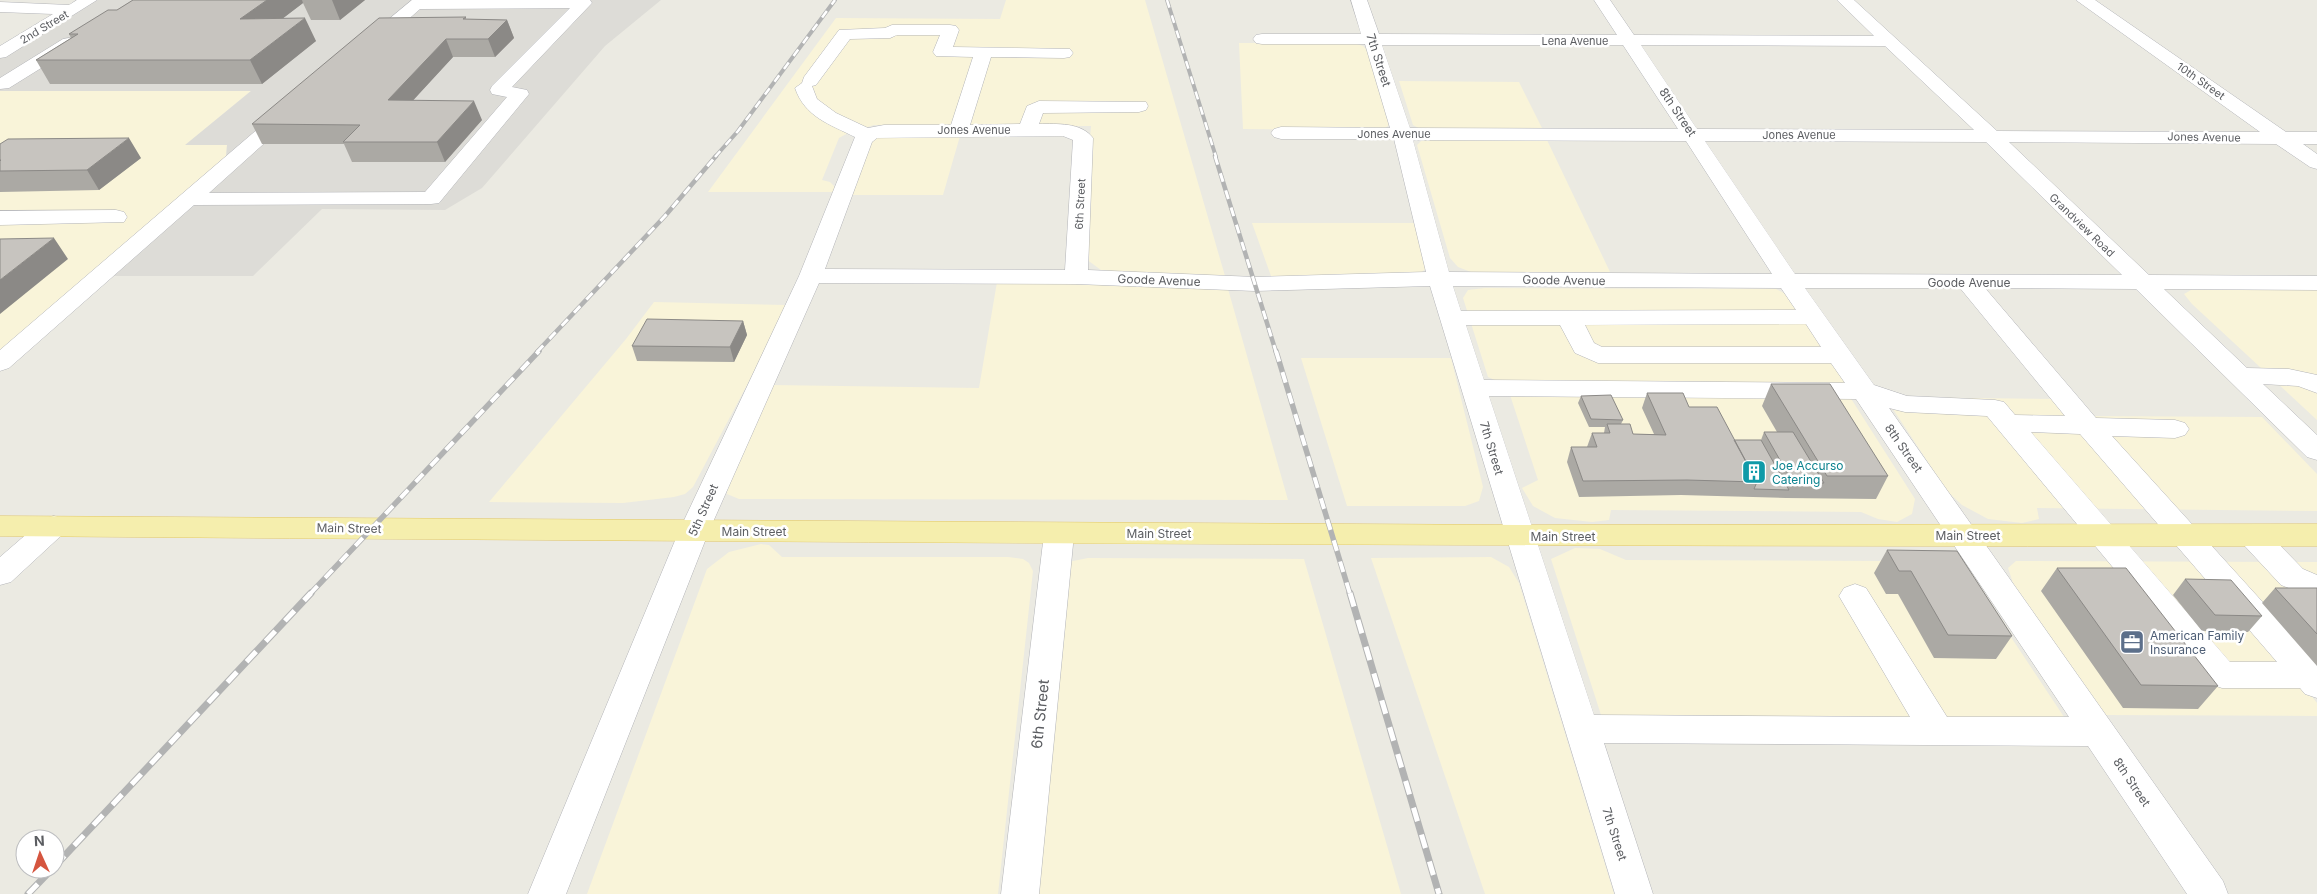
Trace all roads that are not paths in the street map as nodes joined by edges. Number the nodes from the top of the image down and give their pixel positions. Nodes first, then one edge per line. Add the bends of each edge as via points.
1 (89, 0) edge
2 (1359, 0) edge
3 (1602, 0) edge
4 (1845, 0) edge
5 (2084, 0) edge
6 (0, 7) edge
7 (72, 10) junction
8 (88, 32) edge
9 (1262, 38) dead end
10 (1374, 41) junction
11 (1630, 41) junction
12 (1888, 41) junction
13 (984, 52) junction
14 (0, 53) edge
15 (1064, 53) dead end
16 (358, 54) edge
17 (3, 84) dead end
18 (306, 98) edge
19 (1139, 106) dead end
20 (959, 130) junction
21 (1028, 130) junction
22 (1077, 133) joint
23 (1280, 133) dead end
24 (869, 134) junction
25 (1402, 134) junction
26 (1693, 135) junction
27 (1990, 135) junction
28 (2283, 138) junction
29 (2317, 138) edge
30 (2317, 163) edge
31 (188, 199) junction
32 (116, 217) dead end
33 (0, 218) edge
34 (810, 276) junction
35 (1076, 278) junction
36 (1439, 279) junction
37 (1789, 282) junction
38 (1967, 282) junction
39 (2317, 283) edge
40 (2142, 284) junction
41 (1813, 317) junction
42 (1452, 318) junction
43 (1569, 318) junction
44 (1840, 355) junction
45 (0, 362) edge
46 (2239, 376) junction
47 (2317, 385) edge
48 (1474, 388) junction
49 (1864, 391) junction
50 (2010, 424) junction
51 (2087, 424) junction
52 (2175, 429) dead end
53 (2317, 451) edge
54 (0, 526) edge
55 (54, 526) junction
56 (694, 531) junction
57 (1059, 534) junction
58 (1964, 535) junction
59 (2105, 535) junction
60 (2317, 535) edge
61 (1520, 536) junction
62 (2185, 536) junction
63 (2253, 536) junction
64 (0, 574) edge
65 (2309, 582) edge
66 (1855, 596) dead end
67 (2313, 680) edge
68 (1582, 729) junction
69 (1937, 731) junction
70 (2098, 732) junction
71 (547, 894) edge
72 (1020, 894) edge
73 (1634, 894) edge
74 (2209, 894) edge

1 - 7 street, 2nd Street
2 - 10 street, 7th Street
3 - 11 street, 8th Street
4 - 12 street, Grandview Road
5 - 28 street, 10th Street
6 - 7 street
7 - 14 street, 2nd Street
8 - 17 street
9 - 10 street, Lena Avenue
10 - 11 street, Lena Avenue
10 - 25 street, 7th Street
11 - 12 street, Lena Avenue
11 - 26 street, 8th Street
12 - 27 street, Grandview Road
13 - 15 street
13 - 20 street
13 - 24 street via 942,52 950,30 845,34 807,84 809,102 829,117
16 - 31 street via 416,4 584,3 499,90 520,94 431,198
18 - 31 street
19 - 21 street via 1039,107 1034,110
20 - 21 street, Jones Avenue
20 - 24 street, Jones Avenue
21 - 22 street, Jones Avenue
22 - 35 street, 6th Street via 1083,138
23 - 25 street, Jones Avenue
24 - 34 street, 5th Street via 863,139
25 - 26 street, Jones Avenue
25 - 36 street, 7th Street
26 - 27 street, Jones Avenue
26 - 37 street, 8th Street
27 - 28 street, Jones Avenue
27 - 40 street, Grandview Road
28 - 29 street, Jones Avenue
28 - 30 street, 10th Street
31 - 45 street
32 - 33 street
34 - 35 street, Goode Avenue
34 - 56 street, 5th Street
35 - 36 street, Goode Avenue via 1255,284
36 - 37 street, Goode Avenue
36 - 42 street, 7th Street
37 - 38 street, Goode Avenue
37 - 41 street, 8th Street
38 - 40 street, Goode Avenue
38 - 51 street
39 - 40 street, Goode Avenue
40 - 46 street, Grandview Road
41 - 43 street
41 - 44 street, 8th Street
42 - 43 street
42 - 48 street, 7th Street
43 - 44 street via 1584,348 1598,355
44 - 49 street, 8th Street
46 - 47 street via 2294,379
46 - 53 street, Grandview Road
48 - 49 street
48 - 61 street, 7th Street
49 - 50 street via 1905,404 1995,408
49 - 58 street, 8th Street
50 - 51 street
50 - 59 street
51 - 52 street via 2110,429
51 - 62 street
54 - 55 main road, Main Street
55 - 56 main road, Main Street
55 - 64 street
56 - 57 main road, Main Street
56 - 71 street, 5th Street
57 - 61 main road, Main Street
57 - 72 street, 6th Street
58 - 59 main road, Main Street
58 - 61 main road, Main Street
58 - 70 street, 8th Street
59 - 62 main road, Main Street
59 - 67 street via 2222,675
60 - 63 main road, Main Street
61 - 68 street, 7th Street
62 - 63 main road, Main Street
62 - 67 street
63 - 65 street
66 - 69 street
68 - 69 street
68 - 73 street, 7th Street
69 - 70 street
70 - 74 street, 8th Street

